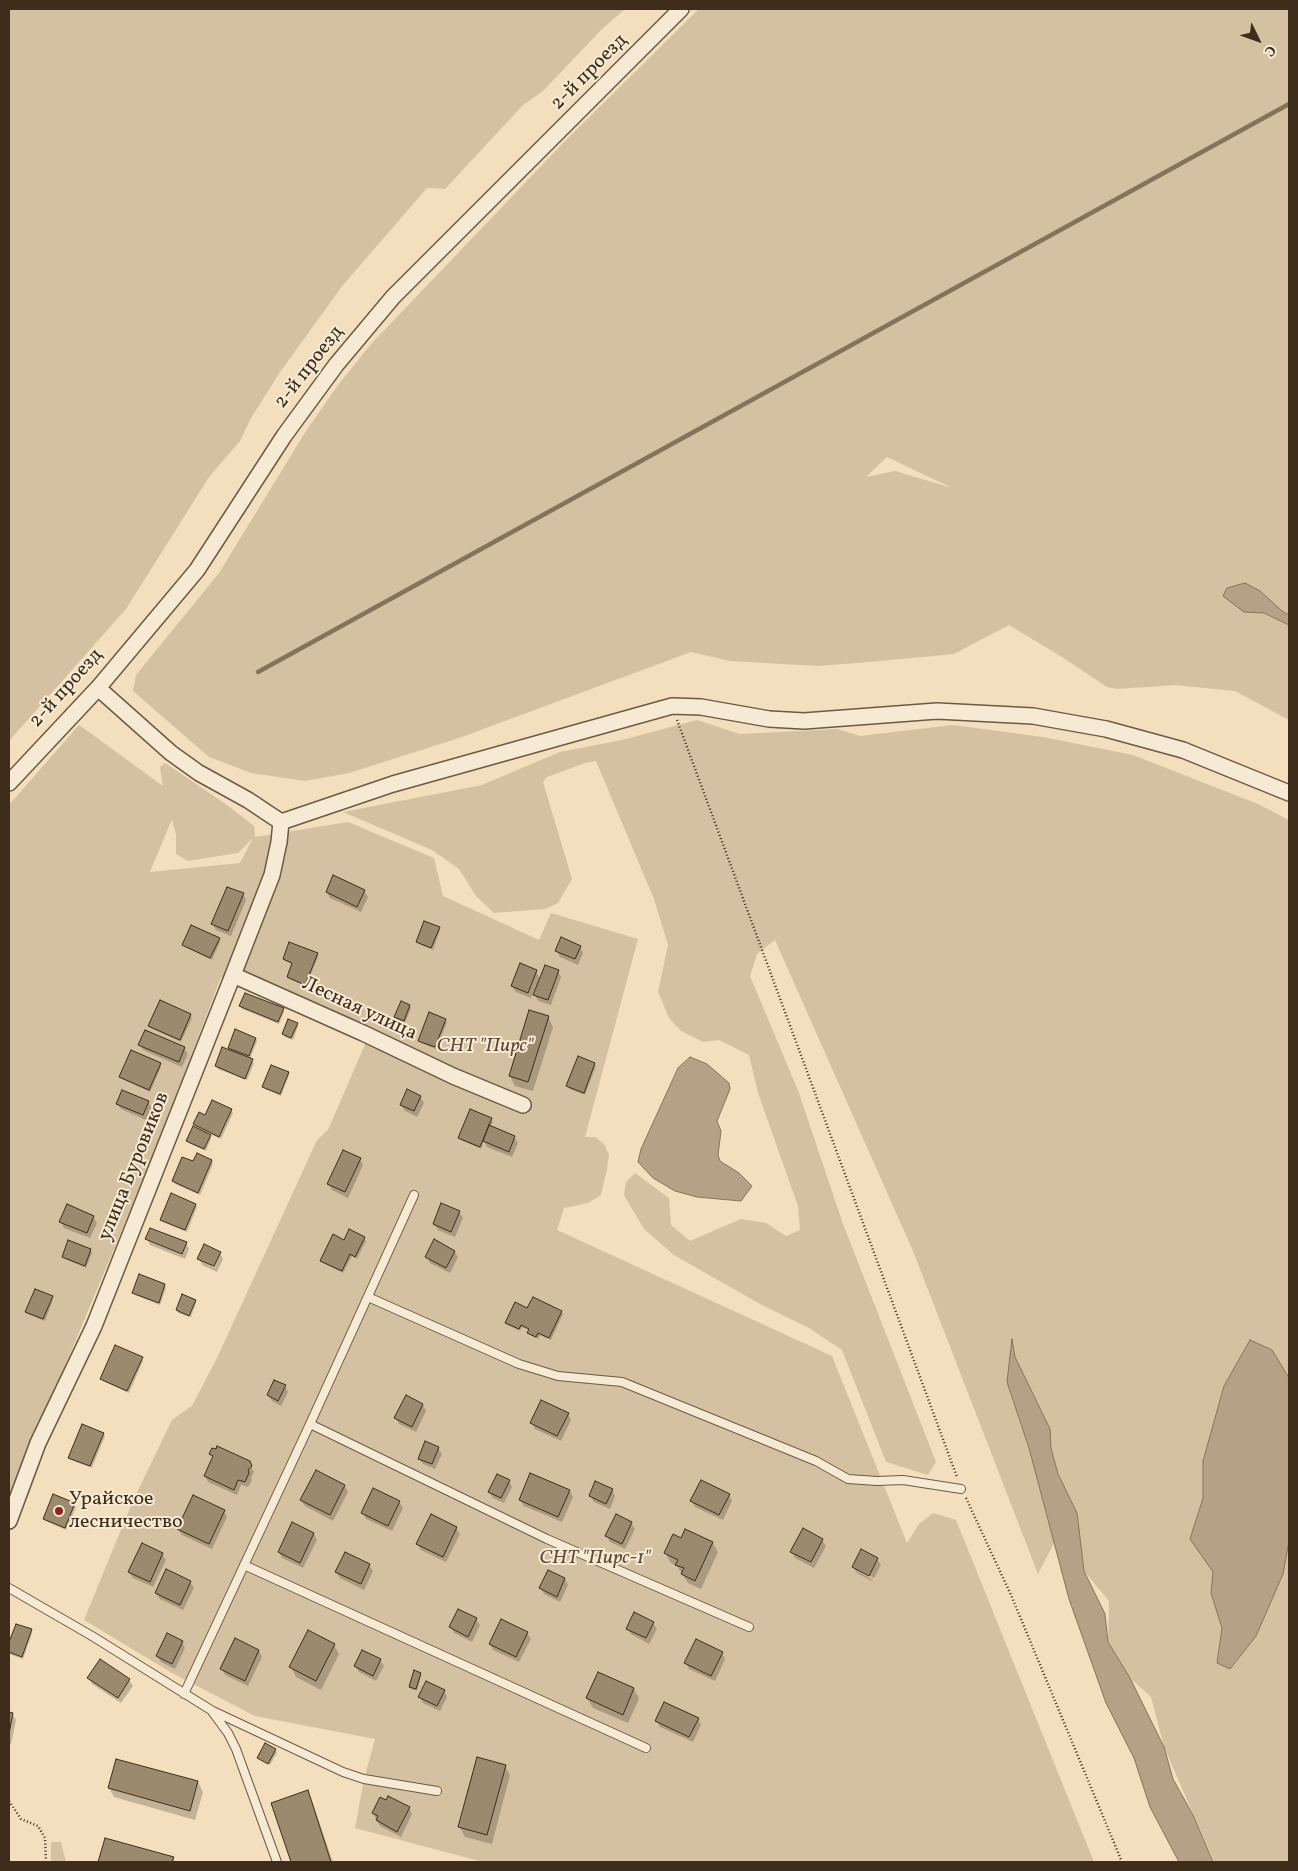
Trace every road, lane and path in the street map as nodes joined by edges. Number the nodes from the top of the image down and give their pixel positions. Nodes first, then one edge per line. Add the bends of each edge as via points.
1 (680, 9) edge
2 (98, 688) junction
3 (672, 706) junction
4 (9, 784) edge
5 (1289, 793) edge
6 (280, 822) junction
7 (233, 975) junction
8 (523, 1106) dead end
9 (414, 1195) dead end
10 (368, 1296) junction
11 (310, 1424) junction
12 (961, 1489) junction
13 (9, 1521) edge
14 (244, 1565) junction
15 (9, 1588) edge
16 (749, 1627) dead end
17 (184, 1694) junction
18 (211, 1710) junction
19 (646, 1748) dead end
20 (437, 1791) dead end
21 (9, 1802) edge
22 (46, 1862) edge
23 (277, 1862) edge
24 (1122, 1862) edge

1 - 2 street, 2-й проезд via 393,297 336,365 284,436 197,570
2 - 4 street, 2-й проезд
2 - 6 street via 171,754
3 - 5 street via 701,706 769,719 804,721 937,711 1033,716 1106,729 1183,750
3 - 6 street via 393,784
3 - 12 path
6 - 7 street, улица Буровиков via 280,842 272,875
7 - 8 street, Лесная улица
7 - 13 street, улица Буровиков via 94,1326 38,1444
9 - 10 lane
10 - 11 lane
10 - 12 lane via 519,1364 558,1376 622,1382 816,1461 848,1479 903,1480
11 - 14 lane
11 - 16 lane via 547,1539
12 - 24 path via 1011,1595
14 - 17 lane
14 - 19 lane
15 - 17 lane
17 - 18 lane
18 - 20 lane via 343,1772 364,1779
18 - 23 lane via 236,1749
21 - 22 path via 21,1819 38,1826 45,1838

